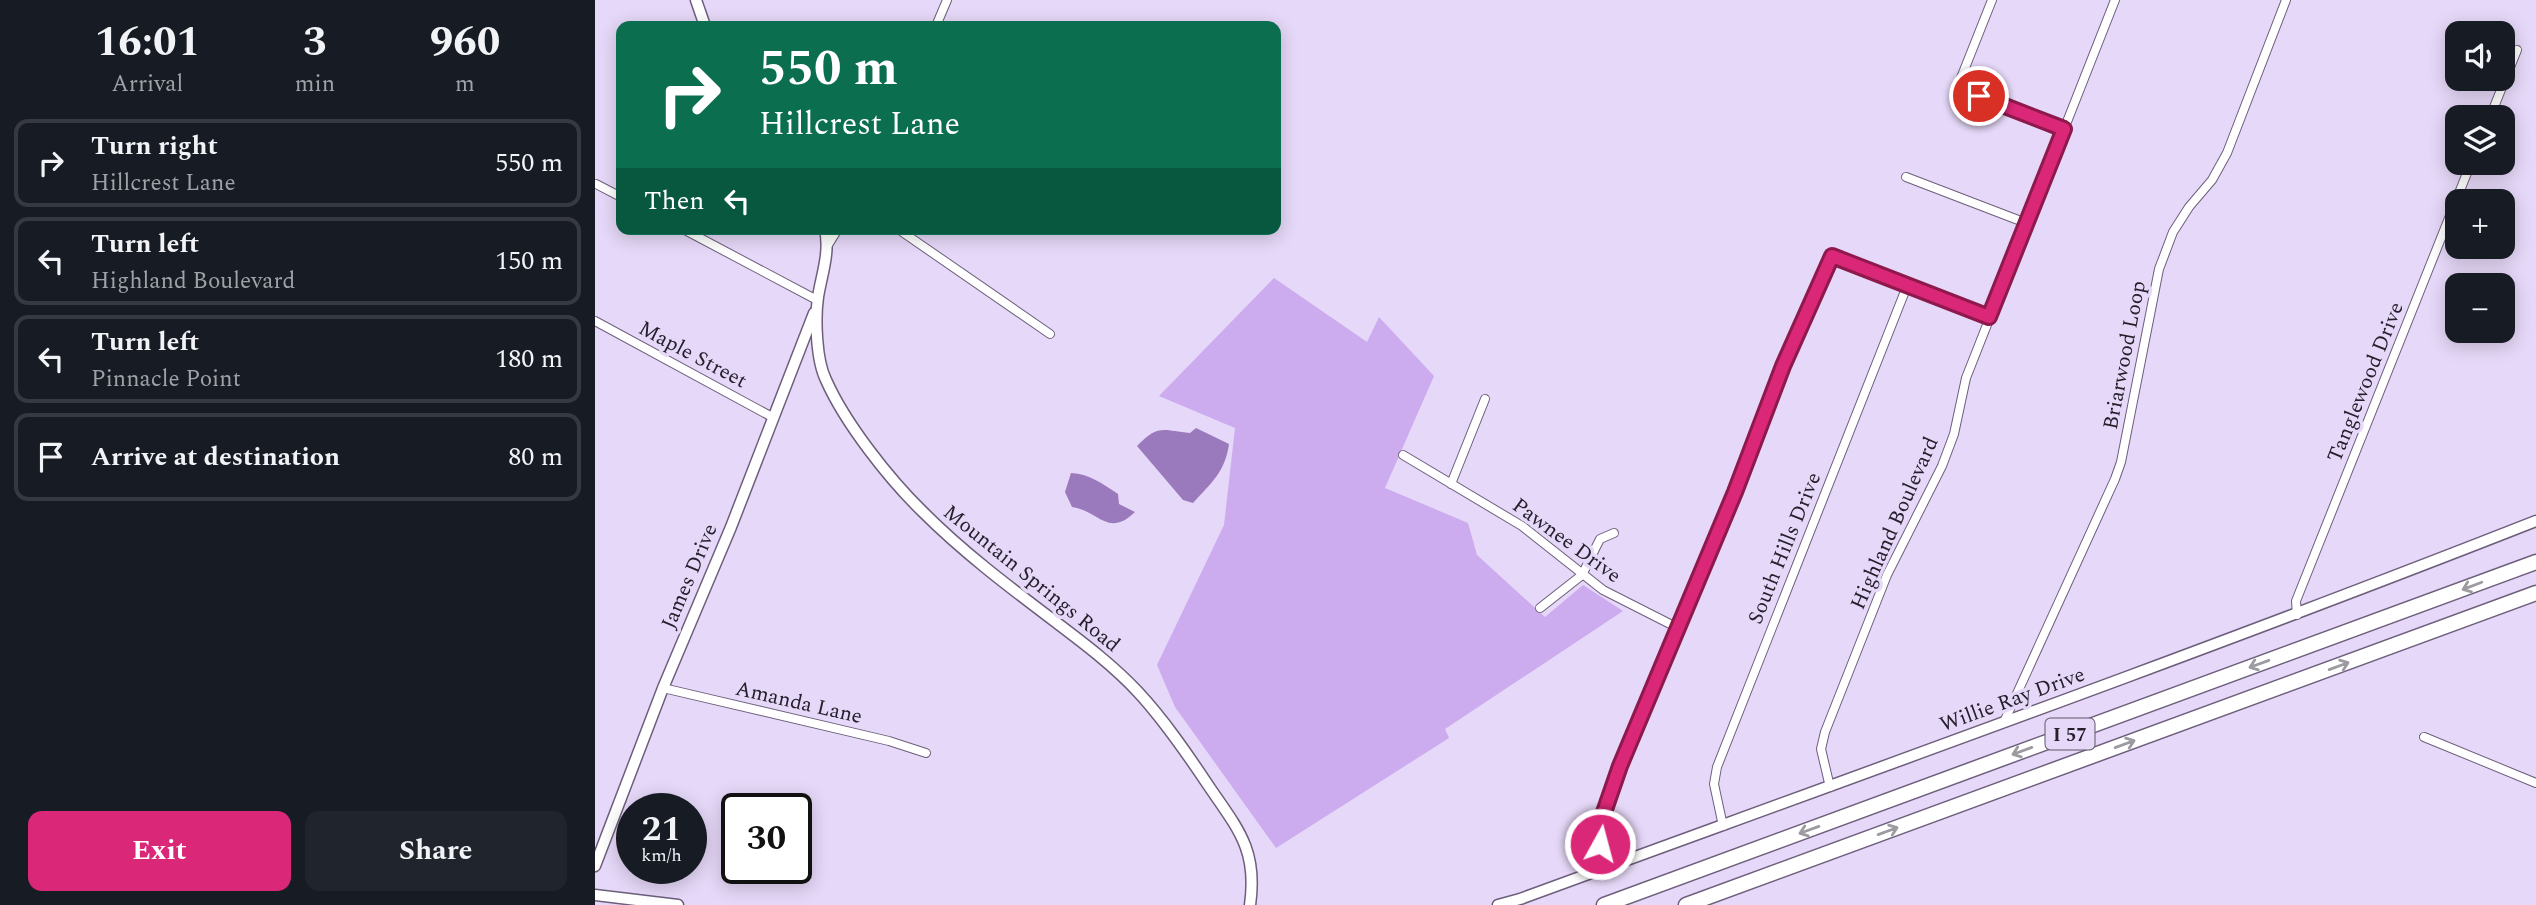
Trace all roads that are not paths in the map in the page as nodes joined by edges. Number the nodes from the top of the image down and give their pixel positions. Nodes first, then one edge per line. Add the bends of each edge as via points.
1 (695, 0) edge
2 (947, 0) edge
3 (1991, 0) edge
4 (2115, 0) edge
5 (2286, 0) edge
6 (703, 21) edge
7 (938, 21) edge
8 (2517, 50) dead end
9 (2495, 105) edge
10 (2064, 129) junction
11 (2466, 175) edge
12 (1906, 177) dead end
13 (596, 184) edge
14 (616, 194) edge
15 (2026, 223) junction
16 (694, 235) edge
17 (826, 235) edge
18 (834, 235) edge
19 (907, 235) edge
20 (828, 245) junction
21 (1907, 286) junction
22 (817, 300) junction
23 (1989, 317) junction
24 (595, 321) edge
25 (1050, 334) dead end
26 (1485, 399) dead end
27 (774, 418) junction
28 (1403, 455) dead end
29 (1451, 484) junction
30 (2536, 521) edge
31 (1614, 533) dead end
32 (2536, 562) edge
33 (1582, 575) junction
34 (2536, 593) edge
35 (1540, 608) dead end
36 (2297, 615) junction
37 (1678, 628) junction
38 (663, 688) junction
39 (2004, 722) junction
40 (2424, 737) dead end
41 (926, 752) dead end
42 (2536, 783) edge
43 (1830, 788) junction
44 (1723, 826) junction
45 (595, 866) edge
46 (1605, 868) junction
47 (595, 895) edge
48 (678, 905) edge
49 (1250, 905) edge
50 (1498, 905) edge
51 (1604, 905) edge
52 (1686, 905) edge

1 - 6 street
2 - 7 street
3 - 10 street via 1957,88
4 - 10 street, Highland Boulevard
5 - 39 street, Briarwood Loop via 2227,153 2173,232 2159,269 2115,479
8 - 9 street
10 - 15 street, Highland Boulevard
11 - 36 street, Tanglewood Drive via 2296,601
12 - 15 street
13 - 14 street
15 - 23 street, Highland Boulevard
16 - 22 street
17 - 20 street, Mountain Springs Road
18 - 20 street
19 - 25 street
20 - 22 street, Mountain Springs Road
21 - 23 street
21 - 37 street via 1832,256
21 - 44 street, South Hills Drive via 1717,767 1714,784
22 - 27 street, James Drive
22 - 49 street, Mountain Springs Road via 824,379 877,460 921,511 979,563 1137,690 1171,731 1245,840
23 - 43 street, Highland Boulevard via 1966,378 1942,466 1887,575 1825,732 1821,749
24 - 27 street, Maple Street
26 - 29 street
27 - 38 street, James Drive
28 - 29 street, Pawnee Drive
29 - 33 street, Pawnee Drive via 1523,526
30 - 36 street, Willie Ray Drive
31 - 33 street via 1600,539
32 -> 51 highway, I 57
33 - 35 street
33 - 37 street, Pawnee Drive
52 -> 34 highway, I 57
36 - 39 street, Willie Ray Drive
37 - 46 street via 1601,821
38 - 41 street, Amanda Lane
38 - 45 street, James Drive
39 - 43 street, Willie Ray Drive
40 - 42 street
43 - 44 street, Willie Ray Drive
44 - 46 street, Willie Ray Drive
46 - 50 street, Willie Ray Drive
47 - 48 street

